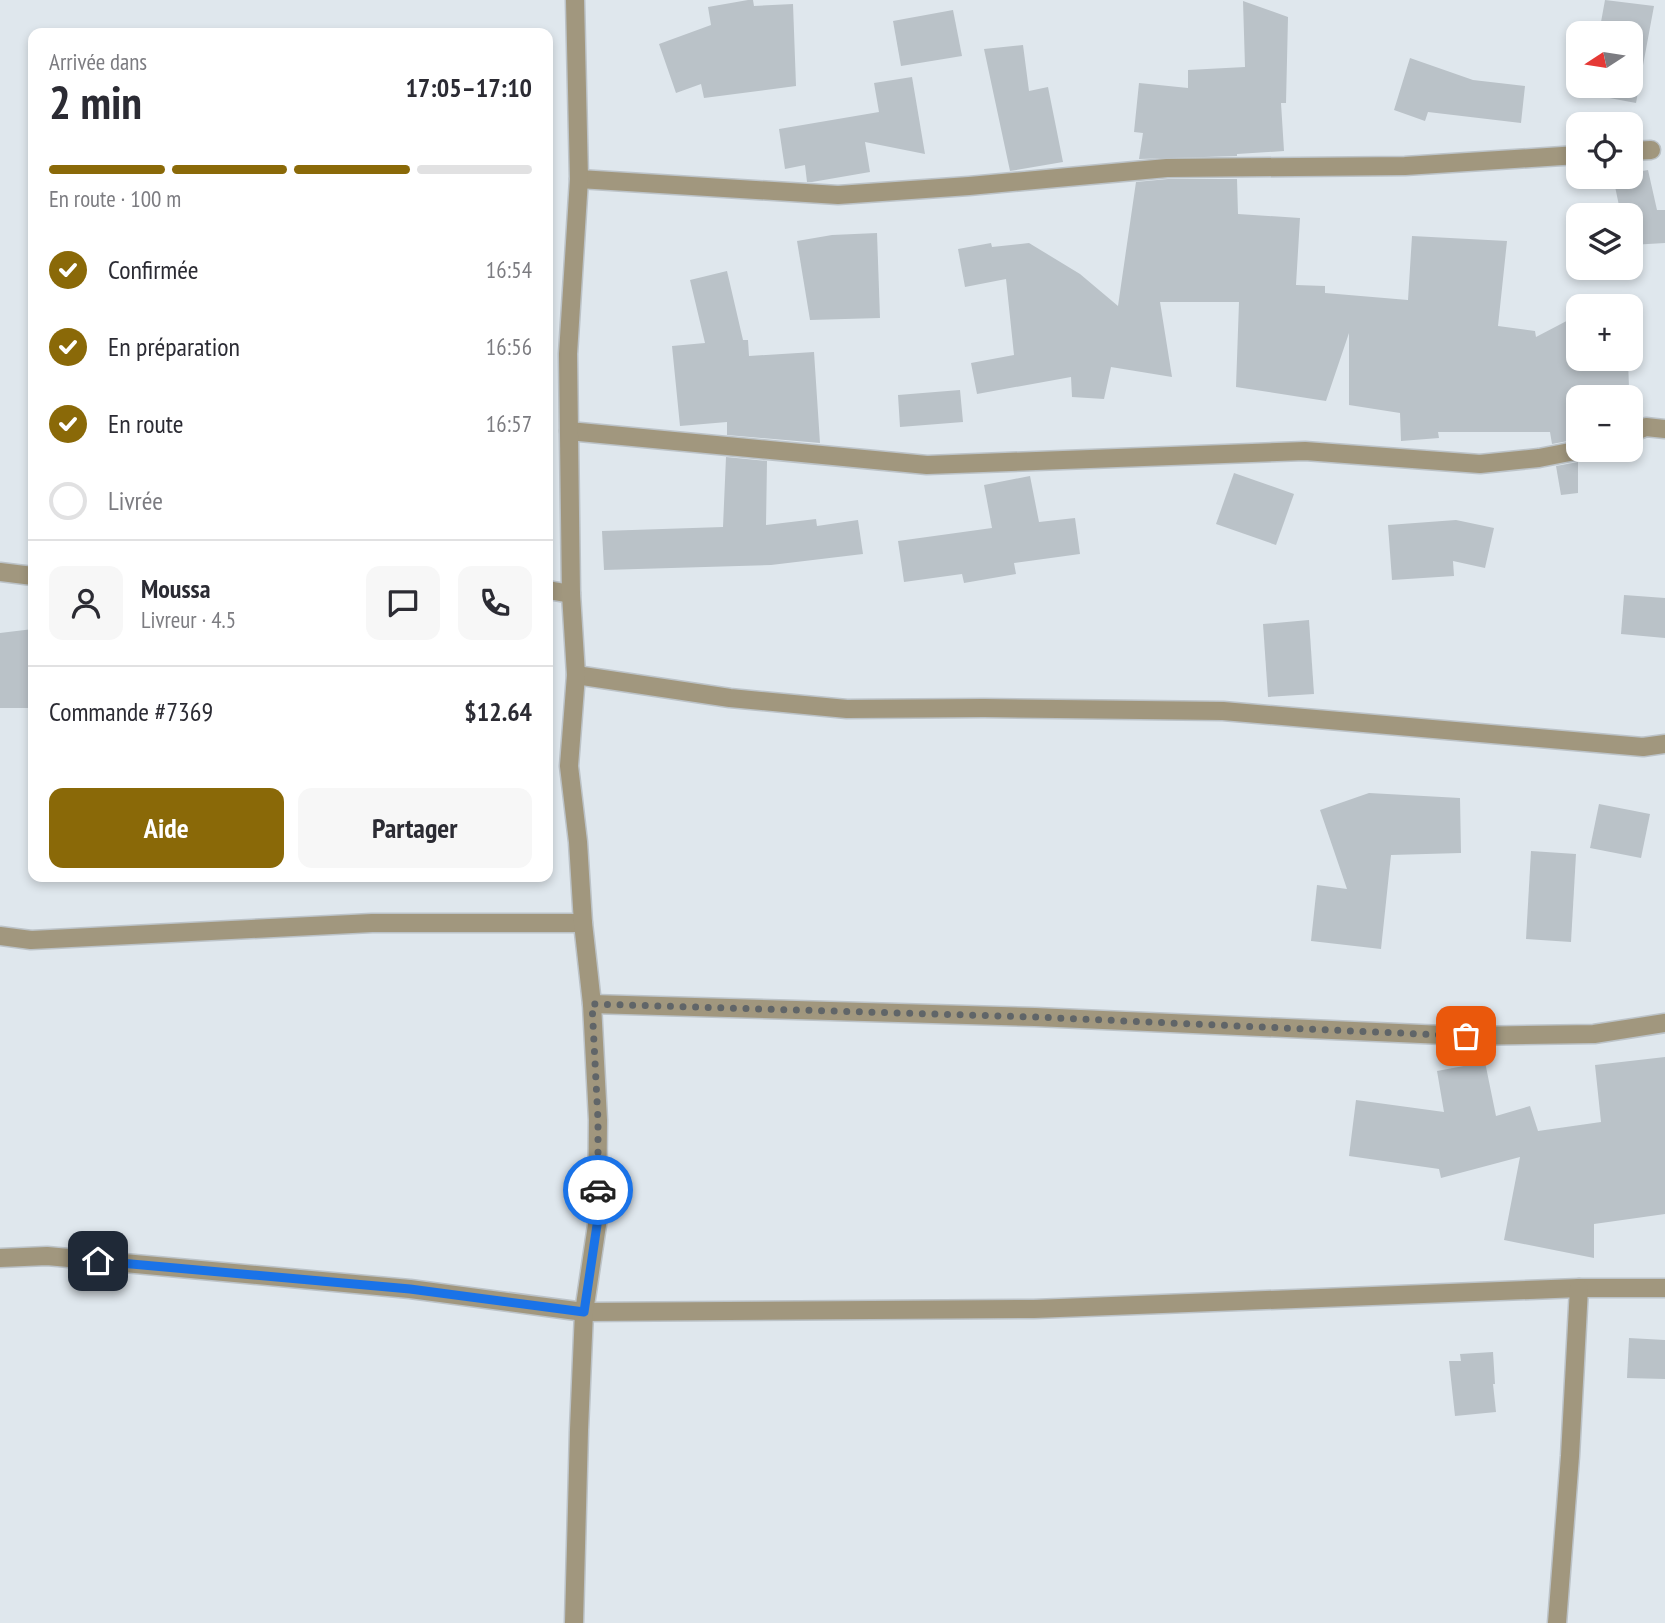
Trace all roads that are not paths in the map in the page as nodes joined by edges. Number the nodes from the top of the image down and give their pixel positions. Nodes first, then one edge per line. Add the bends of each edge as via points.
1 (575, 0) edge
2 (1643, 150) edge
3 (1651, 150) dead end
4 (1566, 156) edge
5 (579, 179) junction
6 (1643, 428) edge
7 (1665, 429) edge
8 (569, 431) junction
9 (1566, 453) edge
10 (0, 572) edge
11 (28, 575) edge
12 (553, 591) edge
13 (571, 594) junction
14 (576, 675) junction
15 (1665, 744) edge
16 (583, 923) junction
17 (0, 936) edge
18 (592, 1004) junction
19 (1665, 1023) edge
20 (0, 1258) edge
21 (1579, 1288) junction
22 (1665, 1288) edge
23 (584, 1312) junction
24 (574, 1623) edge
25 (1557, 1623) edge

1 - 5 street
2 - 3 street
4 - 5 street via 1405,166 1167,168 838,195
5 - 8 street via 568,354
6 - 7 street
8 - 9 street via 927,465 1305,450 1480,464
8 - 13 street
10 - 11 street
12 - 13 street
13 - 14 street
14 - 15 street via 730,698 847,709 1223,711 1643,747
14 - 16 street via 569,766
16 - 17 street via 372,923 31,940
16 - 18 street
18 - 19 street via 1466,1036 1594,1034
18 - 23 street via 597,1225
20 - 23 street via 47,1256 410,1289
21 - 22 street
21 - 23 street via 1034,1309
21 - 25 street
23 - 24 street

